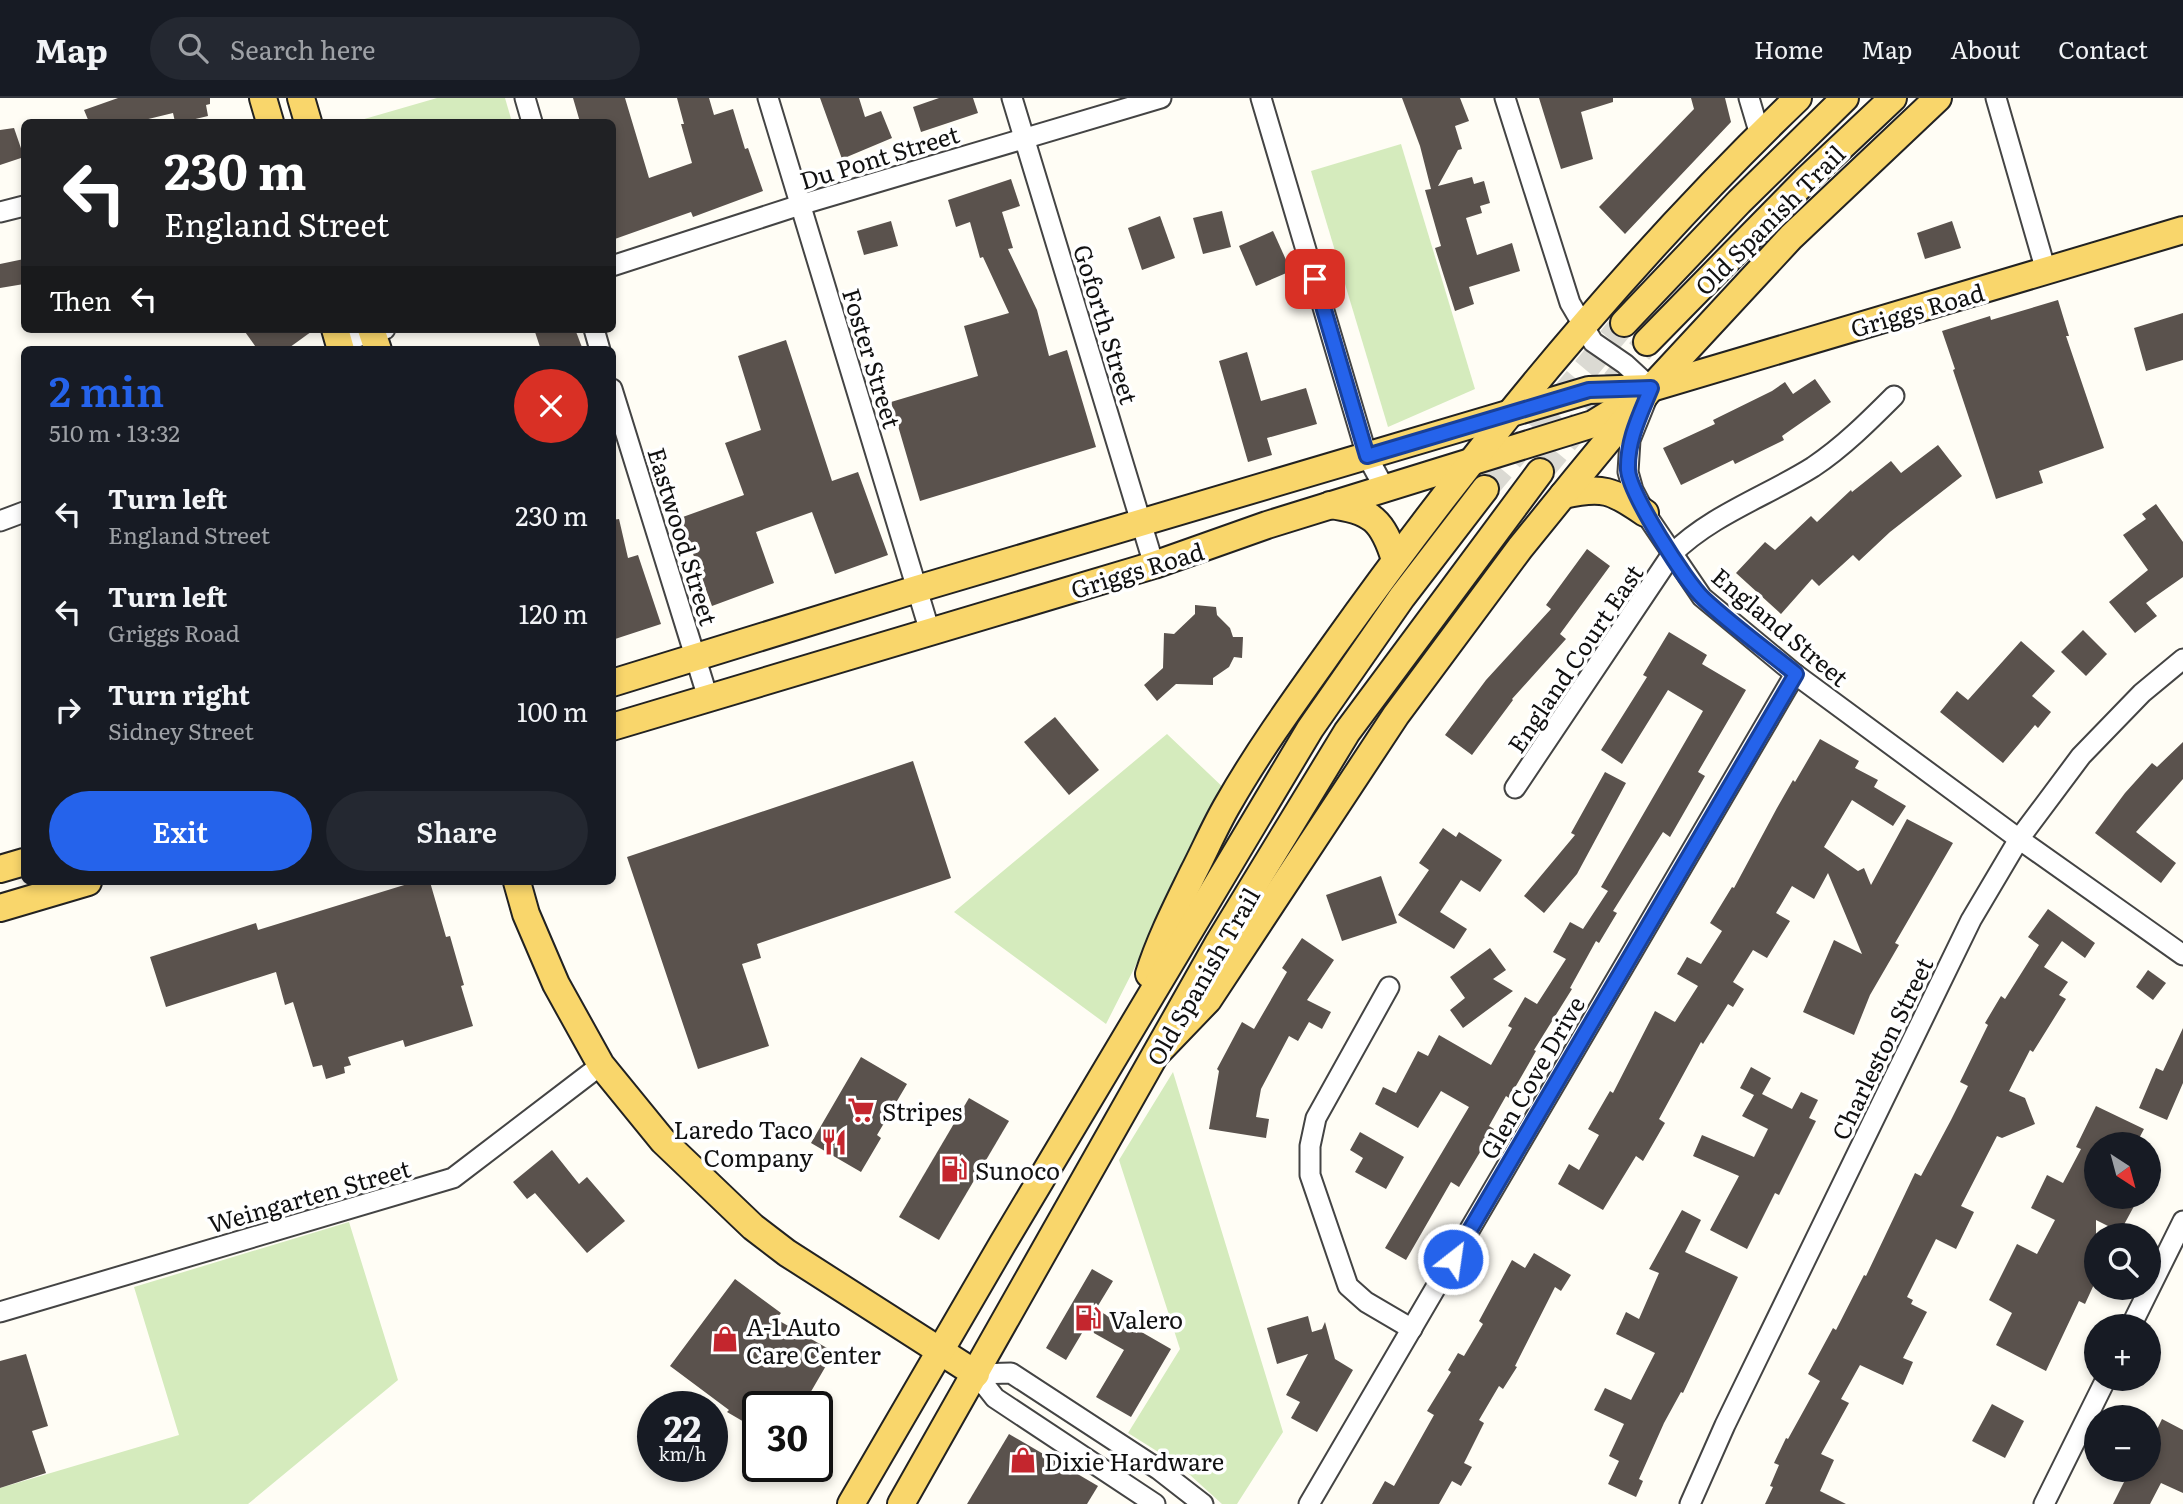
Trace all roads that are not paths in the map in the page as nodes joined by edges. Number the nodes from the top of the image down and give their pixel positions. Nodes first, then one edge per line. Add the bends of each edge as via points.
1 (263, 98) edge
2 (301, 98) edge
3 (525, 98) edge
4 (768, 98) edge
5 (1012, 98) edge
6 (1161, 98) edge
7 (1261, 98) edge
8 (1505, 98) edge
9 (1749, 98) edge
10 (1798, 98) edge
11 (1845, 98) edge
12 (1893, 98) edge
13 (1938, 98) edge
14 (1996, 98) edge
15 (269, 119) edge
16 (307, 119) edge
17 (531, 119) edge
18 (1760, 135) junction
19 (1024, 138) junction
20 (800, 205) junction
21 (21, 207) edge
22 (0, 212) edge
23 (2183, 230) edge
24 (616, 265) edge
25 (2046, 271) junction
26 (1624, 323) tunnel mouth
27 (1582, 325) junction
28 (376, 335) edge
29 (338, 340) edge
30 (1647, 342) tunnel mouth
31 (1651, 388) junction
32 (1894, 396) dead end
33 (616, 402) edge
34 (1507, 415) junction
35 (1367, 456) junction
36 (1471, 463) junction
37 (1540, 472) tunnel mouth
38 (1385, 489) junction
39 (1485, 489) tunnel mouth
40 (1563, 495) junction
41 (1329, 505) junction
42 (21, 513) edge
43 (1645, 513) junction
44 (0, 521) edge
45 (1142, 523) junction
46 (1672, 554) junction
47 (1395, 561) junction
48 (1154, 565) junction
49 (917, 589) junction
50 (930, 632) junction
51 (695, 656) junction
52 (2183, 659) edge
53 (1796, 674) junction
54 (616, 682) edge
55 (708, 698) junction
56 (616, 726) edge
57 (1515, 789) dead end
58 (2019, 839) junction
59 (21, 863) edge
60 (0, 869) edge
61 (78, 885) edge
62 (518, 885) edge
63 (0, 908) edge
64 (2183, 956) edge
65 (1389, 987) dead end
66 (1135, 1021) junction
67 (1117, 1050) junction
68 (1153, 1061) junction
69 (601, 1065) junction
70 (2183, 1221) edge
71 (0, 1312) edge
72 (2137, 1314) edge
73 (1412, 1329) junction
74 (940, 1350) junction
75 (976, 1374) junction
76 (2100, 1391) edge
77 (851, 1504) edge
78 (901, 1504) edge
79 (1155, 1504) edge
80 (1203, 1504) edge
81 (1309, 1504) edge
82 (1690, 1504) edge
83 (2045, 1504) edge

1 - 15 main road
2 - 16 main road
3 - 17 street
4 - 20 street, Foster Street
5 - 19 street, Goforth Street
6 - 19 street, Du Pont Street
7 - 35 street
8 - 27 street via 1566,292
9 - 18 street
10 - 18 main road
11 - 26 main road, Old Spanish Trail
12 - 30 main road, Old Spanish Trail
13 - 31 main road via 1791,237
14 - 25 street
18 - 27 main road
19 - 20 street, Du Pont Street
19 - 45 street, Goforth Street
20 - 24 street, Du Pont Street
20 - 49 street, Foster Street
21 - 22 street
23 - 25 main road, Griggs Road
25 - 31 main road, Griggs Road
27 - 31 street via 1593,342
27 - 34 main road
28 - 29 street
31 - 34 main road, Griggs Road via 1589,390
31 - 36 main road, Griggs Road via 1593,424
31 - 40 main road
31 - 43 street, England Street via 1630,440 1628,472
32 - 46 street, England Court East via 1856,434 1814,466 1689,537
33 - 51 street, Eastwood Street
34 - 35 main road, Griggs Road
34 - 36 main road
35 - 38 street
35 - 45 main road, Griggs Road
36 - 38 main road, Griggs Road
36 - 47 main road
37 - 68 main road, Old Spanish Trail via 1347,732 1219,942
38 - 41 main road, Griggs Road
39 - 66 main road, Old Spanish Trail via 1310,729
40 - 43 main road via 1600,489
40 - 68 main road via 1395,715 1208,1000
41 - 47 main road via 1357,509 1374,520 1389,541
41 - 48 main road, Griggs Road
42 - 44 street
43 - 46 street, England Street
45 - 48 street, Goforth Street
45 - 49 main road, Griggs Road
46 - 53 street, England Street via 1702,597
46 - 57 street, England Court East
47 - 66 main road via 1285,714 1228,804 1172,915
48 - 50 main road, Griggs Road
49 - 50 street, Foster Street
49 - 51 main road, Griggs Road
50 - 55 main road, Griggs Road
51 - 54 main road, Griggs Road
51 - 55 street, Eastwood Street
52 - 58 street, Charleston Street via 2142,693 2081,756
53 - 58 street, England Street
53 - 73 street, Glen Cove Drive
55 - 56 main road, Griggs Road
58 - 64 street, England Street
58 - 82 street, Charleston Street via 1971,920
59 - 60 main road
61 - 63 main road
62 - 69 main road via 556,984
65 - 73 street via 1316,1118 1310,1175 1348,1286 1366,1303
66 - 67 main road, Old Spanish Trail
67 - 68 main road
67 - 74 main road, Old Spanish Trail
68 - 75 main road, Old Spanish Trail
69 - 71 street, Weingarten Street via 453,1178
69 - 74 main road via 663,1141 753,1227 787,1254
70 - 72 street
73 - 81 street, Glen Cove Drive
74 - 75 main road
74 - 77 main road, Old Spanish Trail
75 - 78 main road, Old Spanish Trail
75 - 79 street via 995,1398
75 - 80 street via 1011,1373 1158,1469
76 - 83 street

